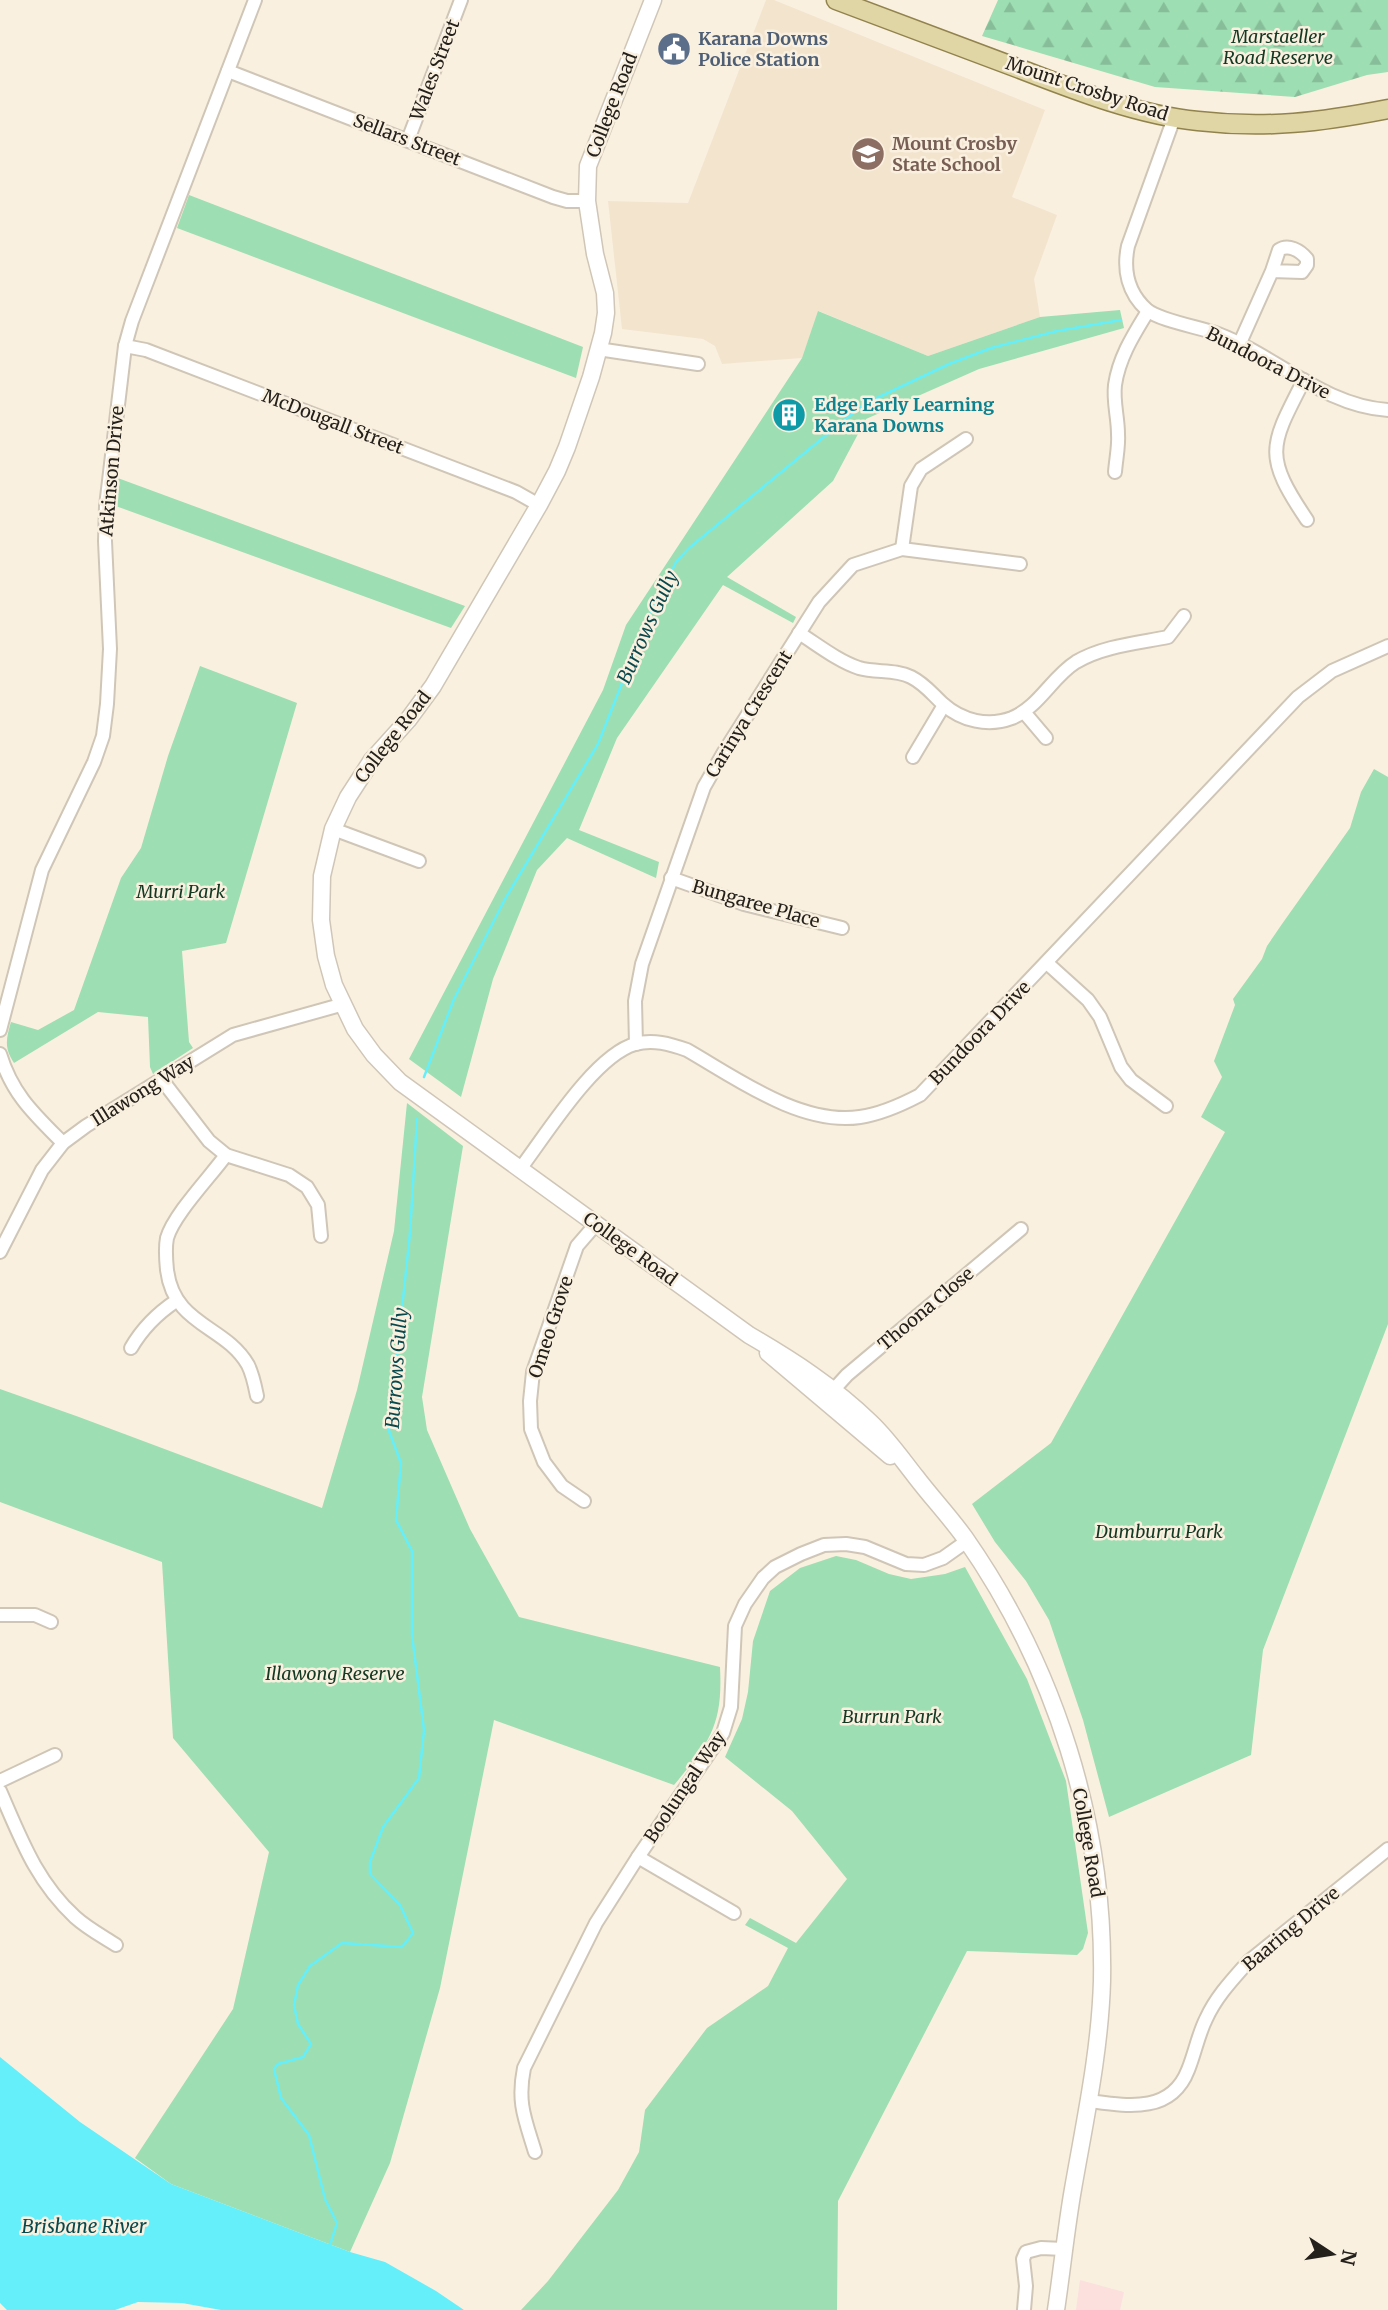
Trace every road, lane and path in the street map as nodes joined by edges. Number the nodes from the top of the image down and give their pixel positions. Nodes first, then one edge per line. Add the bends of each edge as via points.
1 (255, 0) edge
2 (461, 0) edge
3 (653, 0) edge
4 (836, 0) edge
5 (229, 71) junction
6 (1388, 109) edge
7 (1174, 118) junction
8 (408, 140) junction
9 (587, 201) junction
10 (1272, 271) dead end
11 (1149, 311) junction
12 (1240, 345) junction
13 (125, 346) junction
14 (598, 349) junction
15 (698, 364) dead end
16 (1304, 380) junction
17 (1388, 410) edge
18 (966, 439) dead end
19 (1115, 471) dead end
20 (539, 505) junction
21 (1307, 520) dead end
22 (902, 549) junction
23 (1020, 564) dead end
24 (1184, 616) dead end
25 (799, 633) junction
26 (1388, 646) edge
27 (944, 705) junction
28 (1024, 712) junction
29 (1046, 738) dead end
30 (913, 757) dead end
31 (333, 829) junction
32 (419, 861) dead end
33 (671, 878) junction
34 (842, 928) dead end
35 (1047, 963) junction
36 (344, 1004) junction
37 (0, 1030) edge
38 (636, 1044) junction
39 (0, 1054) edge
40 (162, 1080) junction
41 (1166, 1106) dead end
42 (63, 1143) junction
43 (226, 1155) junction
44 (520, 1169) junction
45 (596, 1224) junction
46 (1021, 1229) dead end
47 (321, 1236) dead end
48 (0, 1252) edge
49 (177, 1301) junction
50 (131, 1348) dead end
51 (829, 1395) junction
52 (257, 1396) dead end
53 (583, 1501) dead end
54 (967, 1541) junction
55 (0, 1615) edge
56 (51, 1622) dead end
57 (55, 1755) dead end
58 (0, 1781) edge
59 (0, 1791) edge
60 (1388, 1850) edge
61 (638, 1857) junction
62 (734, 1913) dead end
63 (116, 1945) dead end
64 (1089, 2101) junction
65 (535, 2152) dead end
66 (1064, 2249) junction
67 (1024, 2310) edge
68 (1056, 2310) edge

1 - 5 street, Atkinson Drive
2 - 8 street, Wales Street
3 - 9 main road, College Road via 588,166
4 - 7 main road, Mount Crosby Road via 1060,84
5 - 8 street, Sellars Street
5 - 13 street, Atkinson Drive
6 - 7 main road, Mount Crosby Road via 1276,125
7 - 11 street via 1125,262 1127,279
8 - 9 street, Sellars Street via 553,197
9 - 14 main road, College Road via 606,298
10 - 12 street
11 - 12 street, Bundoora Drive
11 - 19 street via 1119,365
12 - 16 street, Bundoora Drive
13 - 20 street, McDougall Street via 146,350 516,492
13 - 37 street, Atkinson Drive via 104,541 110,649 103,736 42,870
14 - 15 street
14 - 20 main road, College Road via 562,459
16 - 17 street, Bundoora Drive via 1346,402
16 - 21 street via 1281,425 1276,454 1282,480
18 - 22 street via 921,470 911,486
20 - 31 main road, College Road via 433,686 372,760
22 - 23 street, Carinya Crescent
22 - 25 street, Carinya Crescent via 853,565 819,602
24 - 28 street via 1168,637 1098,652 1076,663
25 - 27 street via 846,663 911,677
25 - 33 street, Carinya Crescent via 704,787
26 - 35 street, Bundoora Drive via 1332,671 1298,697
27 - 28 street via 961,717 981,722
27 - 30 street
28 - 29 street
31 - 32 street
31 - 36 main road, College Road via 322,876 321,920 326,956
33 - 34 street, Bungaree Place via 744,904
33 - 38 street, Carinya Crescent via 636,990
35 - 38 street, Bundoora Drive via 920,1096 859,1117 815,1115 784,1104 687,1050 671,1044
35 - 41 street via 1088,1000 1131,1080
36 - 40 street, Illawong Way via 233,1035
36 - 44 main road, College Road via 355,1029 400,1082
38 - 44 street, Bundoora Drive via 607,1059 588,1078
39 - 42 street via 15,1091
40 - 42 street, Illawong Way
40 - 43 street via 196,1126
42 - 48 street, Illawong Way via 42,1170
43 - 47 street via 289,1175 307,1187 318,1205
43 - 49 street via 167,1237 168,1280
44 - 45 main road, College Road
45 - 51 main road, College Road via 749,1335 794,1361
45 - 53 street, Omeo Grove via 578,1246 533,1372 530,1401 531,1429 544,1462 562,1486
46 - 51 street, Thoona Close
49 - 50 street via 165,1308
49 - 52 street via 247,1364
51 - 54 main road, College Road via 868,1420 892,1444
54 - 61 street, Boolungal Way via 943,1559 924,1565 906,1564 865,1547 824,1545 775,1567 763,1578 735,1626 731,1707 723,1733
54 - 64 main road, College Road via 1028,1644 1051,1696 1082,1797 1092,1845 1101,1959 1100,2018
55 - 56 street via 35,1615
57 - 58 street
59 - 63 street via 49,1890 77,1919
60 - 64 street, Baaring Drive via 1234,1977 1206,2018 1184,2080 1166,2097 1140,2106
61 - 62 street
61 - 65 street, Boolungal Way via 596,1923 524,2068 521,2107
64 - 66 main road, College Road
66 - 67 street via 1026,2252
66 - 68 main road, College Road

